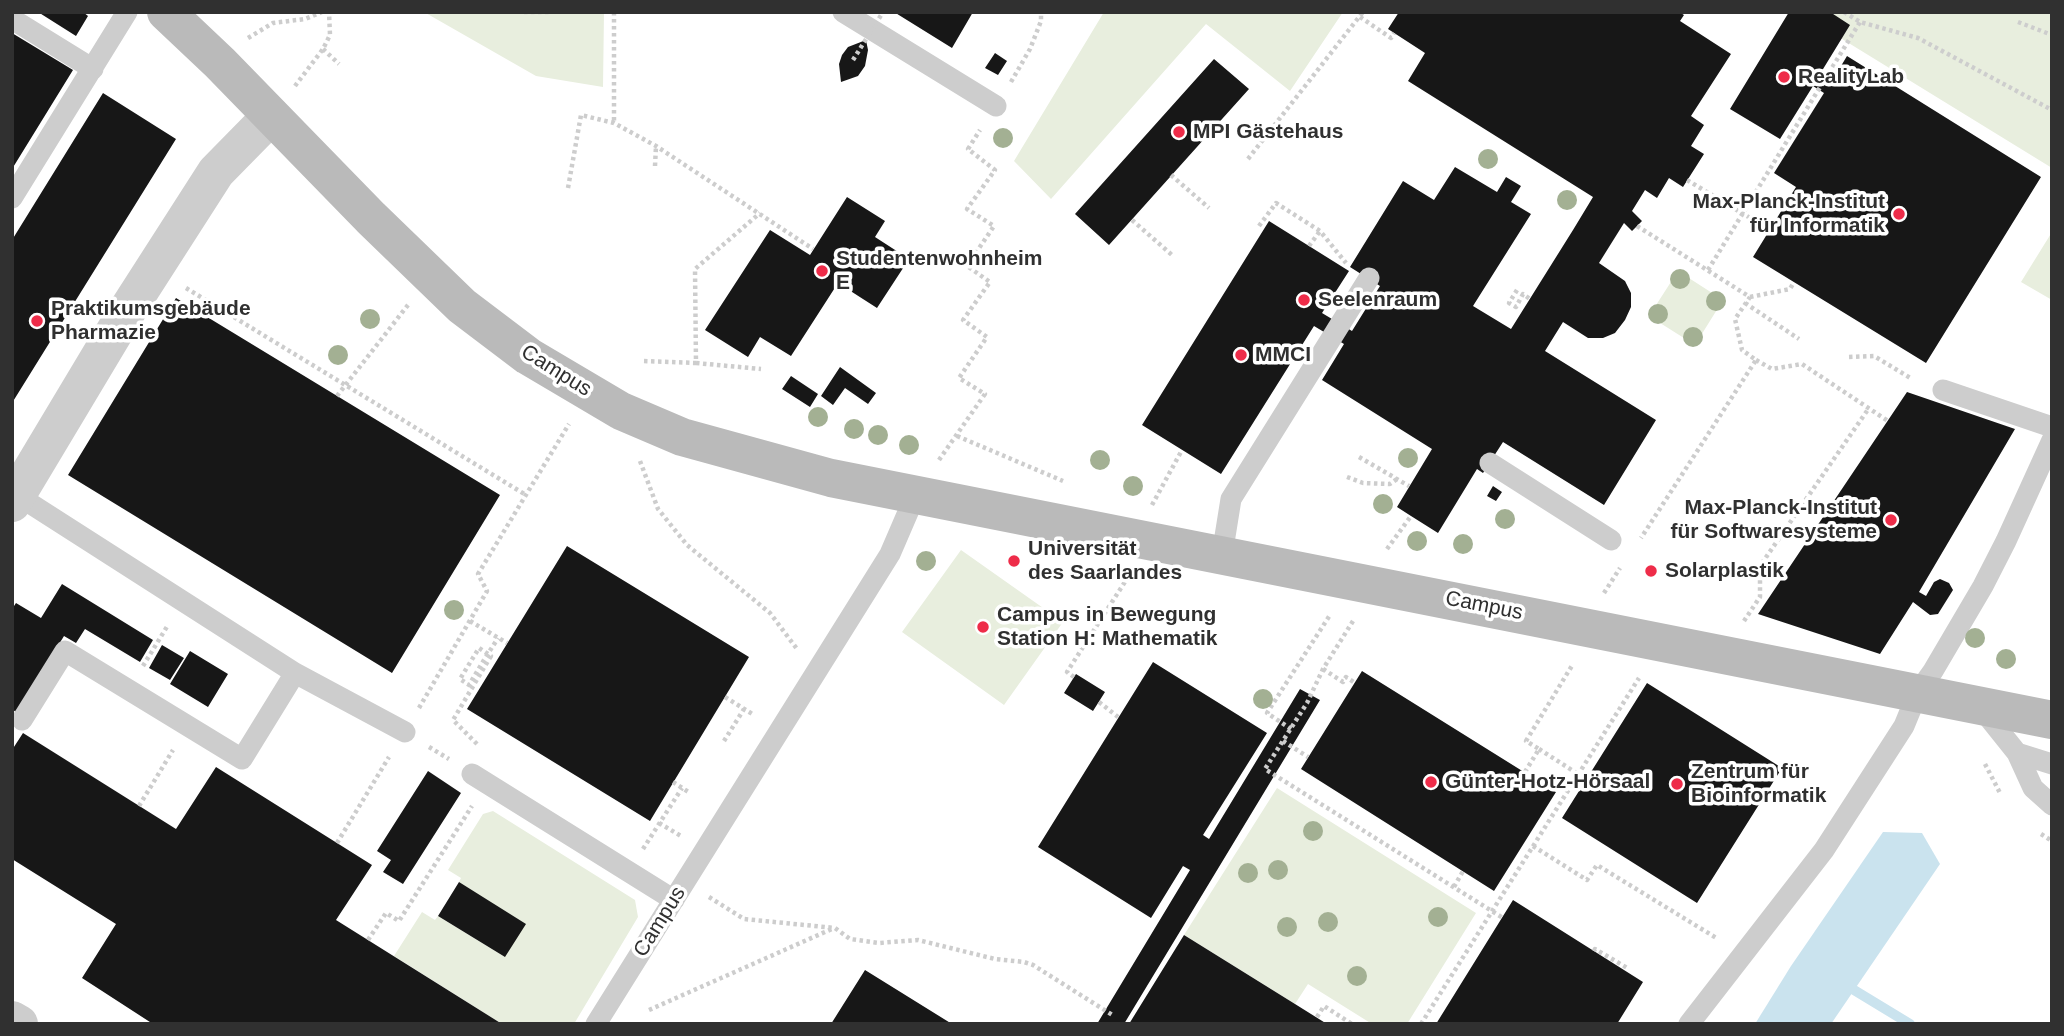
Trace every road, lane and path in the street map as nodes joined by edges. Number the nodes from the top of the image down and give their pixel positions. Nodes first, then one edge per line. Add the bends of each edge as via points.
1 (127, 12) edge
2 (166, 12) edge
3 (322, 12) edge
4 (329, 12) edge
5 (524, 12) edge
6 (549, 12) edge
7 (614, 12) edge
8 (842, 12) edge
9 (883, 12) edge
10 (1041, 12) edge
11 (1844, 12) edge
12 (1361, 15) edge
13 (12, 19) edge
14 (1860, 22) junction
15 (2018, 22) dead end
16 (1394, 33) dead end
17 (2052, 35) edge
18 (323, 49) junction
19 (234, 51) junction
20 (853, 60) dead end
21 (339, 64) dead end
22 (93, 69) junction
23 (295, 86) dead end
24 (996, 106) joint
25 (2052, 110) edge
26 (271, 116) junction
27 (614, 123) junction
28 (975, 139) dead end
29 (656, 146) junction
30 (1248, 159) dead end
31 (655, 166) dead end
32 (1171, 175) dead end
33 (1687, 180) dead end
34 (568, 188) dead end
35 (12, 198) edge
36 (1209, 208) dead end
37 (760, 213) junction
38 (1132, 220) dead end
39 (1259, 226) dead end
40 (1637, 226) dead end
41 (1770, 230) dead end
42 (1320, 231) junction
43 (1309, 246) dead end
44 (813, 249) dead end
45 (1171, 255) dead end
46 (154, 269) junction
47 (1708, 270) junction
48 (1794, 282) dead end
49 (1366, 283) joint
50 (1517, 290) dead end
51 (1750, 297) junction
52 (1530, 299) dead end
53 (412, 300) dead end
54 (1745, 303) junction
55 (1798, 340) dead end
56 (1849, 357) dead end
57 (1756, 360) junction
58 (644, 361) dead end
59 (696, 363) junction
60 (761, 369) dead end
61 (1912, 379) dead end
62 (345, 385) junction
63 (1944, 390) dead end
64 (337, 396) dead end
65 (1869, 408) junction
66 (1888, 421) dead end
67 (569, 424) dead end
68 (2052, 427) edge
69 (957, 436) junction
70 (2052, 440) edge
71 (1182, 450) dead end
72 (1359, 457) dead end
73 (639, 458) dead end
74 (939, 460) dead end
75 (1490, 463) dead end
76 (1347, 477) dead end
77 (1397, 479) junction
78 (1063, 481) dead end
79 (1409, 486) dead end
80 (526, 495) junction
81 (915, 495) junction
82 (14, 500) edge
83 (1148, 513) dead end
84 (1411, 516) dead end
85 (1649, 525) dead end
86 (1611, 540) dead end
87 (1390, 545) dead end
88 (1222, 555) junction
89 (1133, 571) dead end
90 (1333, 610) dead end
91 (470, 621) junction
92 (166, 629) dead end
93 (1738, 630) dead end
94 (1346, 632) dead end
95 (498, 638) junction
96 (1661, 641) junction
97 (507, 643) dead end
98 (1574, 663) dead end
99 (820, 667) junction
100 (1323, 669) junction
101 (295, 673) junction
102 (1074, 677) dead end
103 (1355, 683) dead end
104 (129, 690) junction
105 (1917, 692) junction
106 (1099, 702) dead end
107 (1979, 706) junction
108 (744, 709) dead end
109 (1118, 717) dead end
110 (22, 720) dead end
111 (2052, 720) edge
112 (188, 725) junction
113 (1291, 729) junction
114 (405, 732) junction
115 (724, 741) dead end
116 (1283, 741) junction
117 (1539, 749) junction
118 (2018, 753) junction
119 (1308, 757) dead end
120 (2052, 764) edge
121 (1525, 772) dead end
122 (1578, 774) junction
123 (480, 778) junction
124 (673, 782) dead end
125 (682, 788) junction
126 (690, 793) dead end
127 (1565, 795) junction
128 (1573, 800) dead end
129 (2052, 805) edge
130 (139, 806) dead end
131 (337, 843) dead end
132 (1533, 846) junction
133 (629, 872) junction
134 (1463, 872) dead end
135 (1454, 887) junction
136 (679, 891) junction
137 (1492, 912) junction
138 (1503, 918) dead end
139 (835, 928) junction
140 (368, 940) dead end
141 (1594, 951) dead end
142 (1744, 954) junction
143 (1629, 969) dead end
144 (649, 1010) dead end
145 (1114, 1016) dead end
146 (1317, 1017) dead end
147 (12, 1020) edge
148 (19, 1024) edge
149 (596, 1024) edge
150 (1352, 1024) edge
151 (1421, 1024) edge
152 (1689, 1024) edge

1 - 22 lane
2 - 19 street, Campus
3 - 19 path via 273,23
4 - 18 path via 330,35
5 - 6 path
7 - 27 path
8 - 24 lane
9 - 20 path, bridge
10 - 24 path via 1030,49
11 - 14 path
12 - 16 path via 1391,37
12 - 30 path
13 - 22 lane
14 - 25 path via 1918,37
14 - 47 path
15 - 17 path
18 - 21 path
18 - 23 path
19 - 26 street, Campus
22 - 35 lane
26 - 46 street via 216,172
26 - 81 street, Campus via 462,306 528,356 621,411 682,437 766,462
27 - 29 path
27 - 34 path via 581,115
28 - 69 path via 968,149 995,170 967,209 994,226 967,266 990,282 963,320 987,337 959,378 985,394
29 - 31 path
29 - 37 path
32 - 36 path
33 - 41 path, bridge
37 - 44 path
37 - 59 path via 695,269
38 - 45 path
39 - 42 path via 1276,203
40 - 47 path
42 - 43 path
42 - 49 path
46 - 62 path
46 - 82 street
47 - 51 path
48 - 51 path via 1790,289
49 - 88 lane via 1231,499
50 - 52 path via 1509,303 1516,307 1523,295
51 - 54 path
53 - 62 path
54 - 55 path
54 - 57 path via 1734,319 1742,350
56 - 61 path via 1874,356
57 - 65 path via 1772,369 1802,364
57 - 85 path
58 - 59 path
59 - 60 path
62 - 64 path
62 - 80 path
63 - 68 lane
65 - 66 path
65 - 93 path via 1760,566 1760,597
67 - 80 path
69 - 74 path
69 - 78 path
70 - 105 lane via 1983,586
71 - 83 path
72 - 77 path
73 - 99 path via 658,509 687,545 769,613 801,654
75 - 86 lane
76 - 77 path via 1363,483 1390,484
77 - 79 path
80 - 91 path via 478,574 486,591
81 - 88 street, Campus
81 - 99 lane, Campus via 890,554
82 - 101 lane
84 - 87 path
88 - 96 street, Campus
89 - 102 path via 1067,672
90 - 113 path via 1267,713
91 - 95 path
91 - 114 path
92 - 104 path
94 - 100 path
95 - 97 path
95 - 123 path via 491,649 484,660 468,685 460,679 479,648 485,652 491,656 453,720 491,758
96 - 105 street, Campus
96 - 122 path
98 - 117 path via 1526,741
99 - 136 lane, Campus
100 - 103 path via 1343,682 1346,677
100 - 113 path
101 - 112 lane via 242,760
101 - 114 lane
104 - 110 lane via 65,651
104 - 112 lane
105 - 107 street, Campus
105 - 142 lane via 1904,726 1824,850
106 - 109 path
107 - 111 street, Campus
107 - 118 lane
108 - 115 path
112 - 130 path
113 - 116 path
114 - 131 path
116 - 119 path
116 - 135 path via 1265,769
117 - 121 path
117 - 122 path
118 - 120 lane
118 - 129 lane via 2033,788
122 - 127 path
123 - 133 lane
123 - 140 path via 399,922 386,913
124 - 125 path
125 - 126 path
125 - 133 path
127 - 128 path
127 - 132 path
132 - 137 path
132 - 142 path via 1587,880 1597,865
133 - 136 lane
134 - 135 path
135 - 137 path
136 - 139 path via 744,919
136 - 149 lane, Campus
137 - 138 path
137 - 151 path
139 - 144 path
139 - 145 path via 850,939 879,943 918,940 1033,965
141 - 143 path
142 - 152 lane
146 - 150 path via 1324,1006
147 - 148 street

